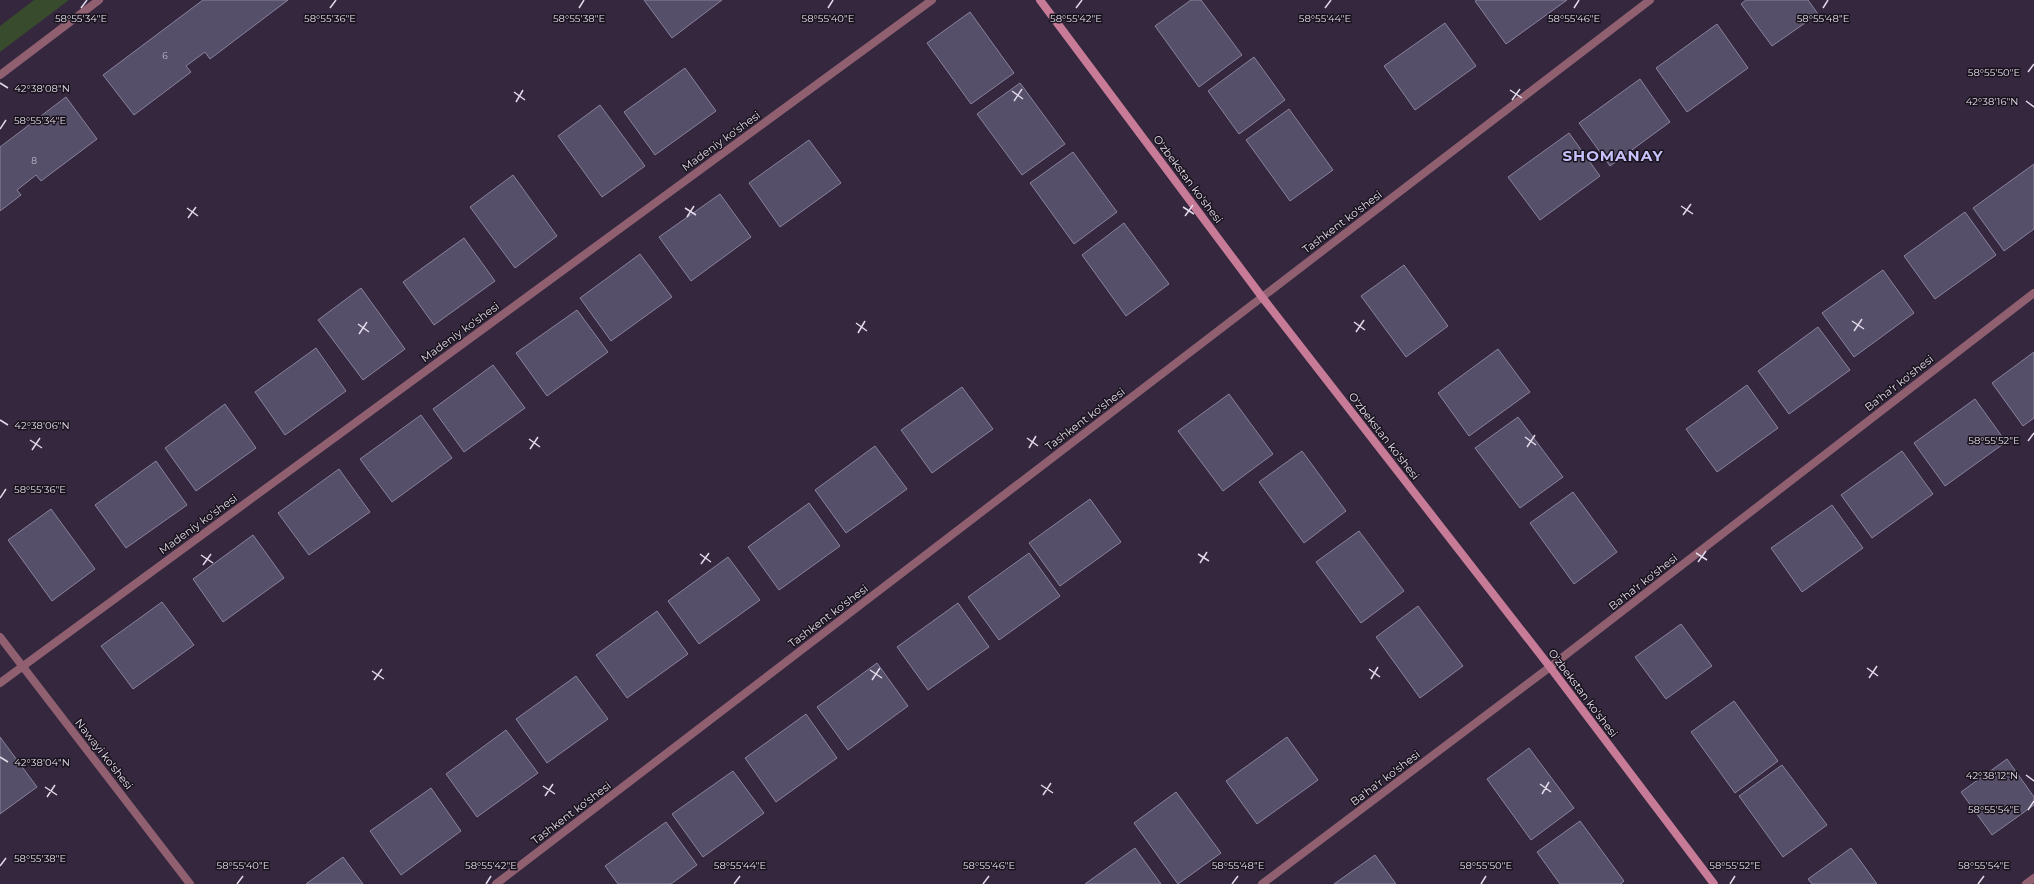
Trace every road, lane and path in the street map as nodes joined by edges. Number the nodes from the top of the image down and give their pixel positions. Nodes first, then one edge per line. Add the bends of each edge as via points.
1 (99, 0) edge
2 (932, 0) edge
3 (1040, 0) edge
4 (1650, 0) edge
5 (0, 75) edge
6 (2034, 293) edge
7 (1262, 297) junction
8 (0, 637) edge
9 (23, 666) junction
10 (1550, 667) junction
11 (0, 683) edge
12 (2034, 878) edge
13 (190, 884) edge
14 (496, 884) edge
15 (1262, 884) edge
16 (1714, 884) edge
17 (2026, 884) edge

1 - 5 street
2 - 9 street, Madeniy ko'shesi
3 - 7 main road, O'zbekstan ko'shesi
4 - 7 street, Tashkent ko'shesi
6 - 10 street, Ba'ha'r ko'shesi
7 - 10 main road, O'zbekstan ko'shesi
7 - 14 street, Tashkent ko'shesi
8 - 9 street, Nawayi ko'shesi
9 - 11 street, Madeniy ko'shesi
9 - 13 street, Nawayi ko'shesi
10 - 15 street, Ba'ha'r ko'shesi
10 - 16 main road, O'zbekstan ko'shesi
12 - 17 street

